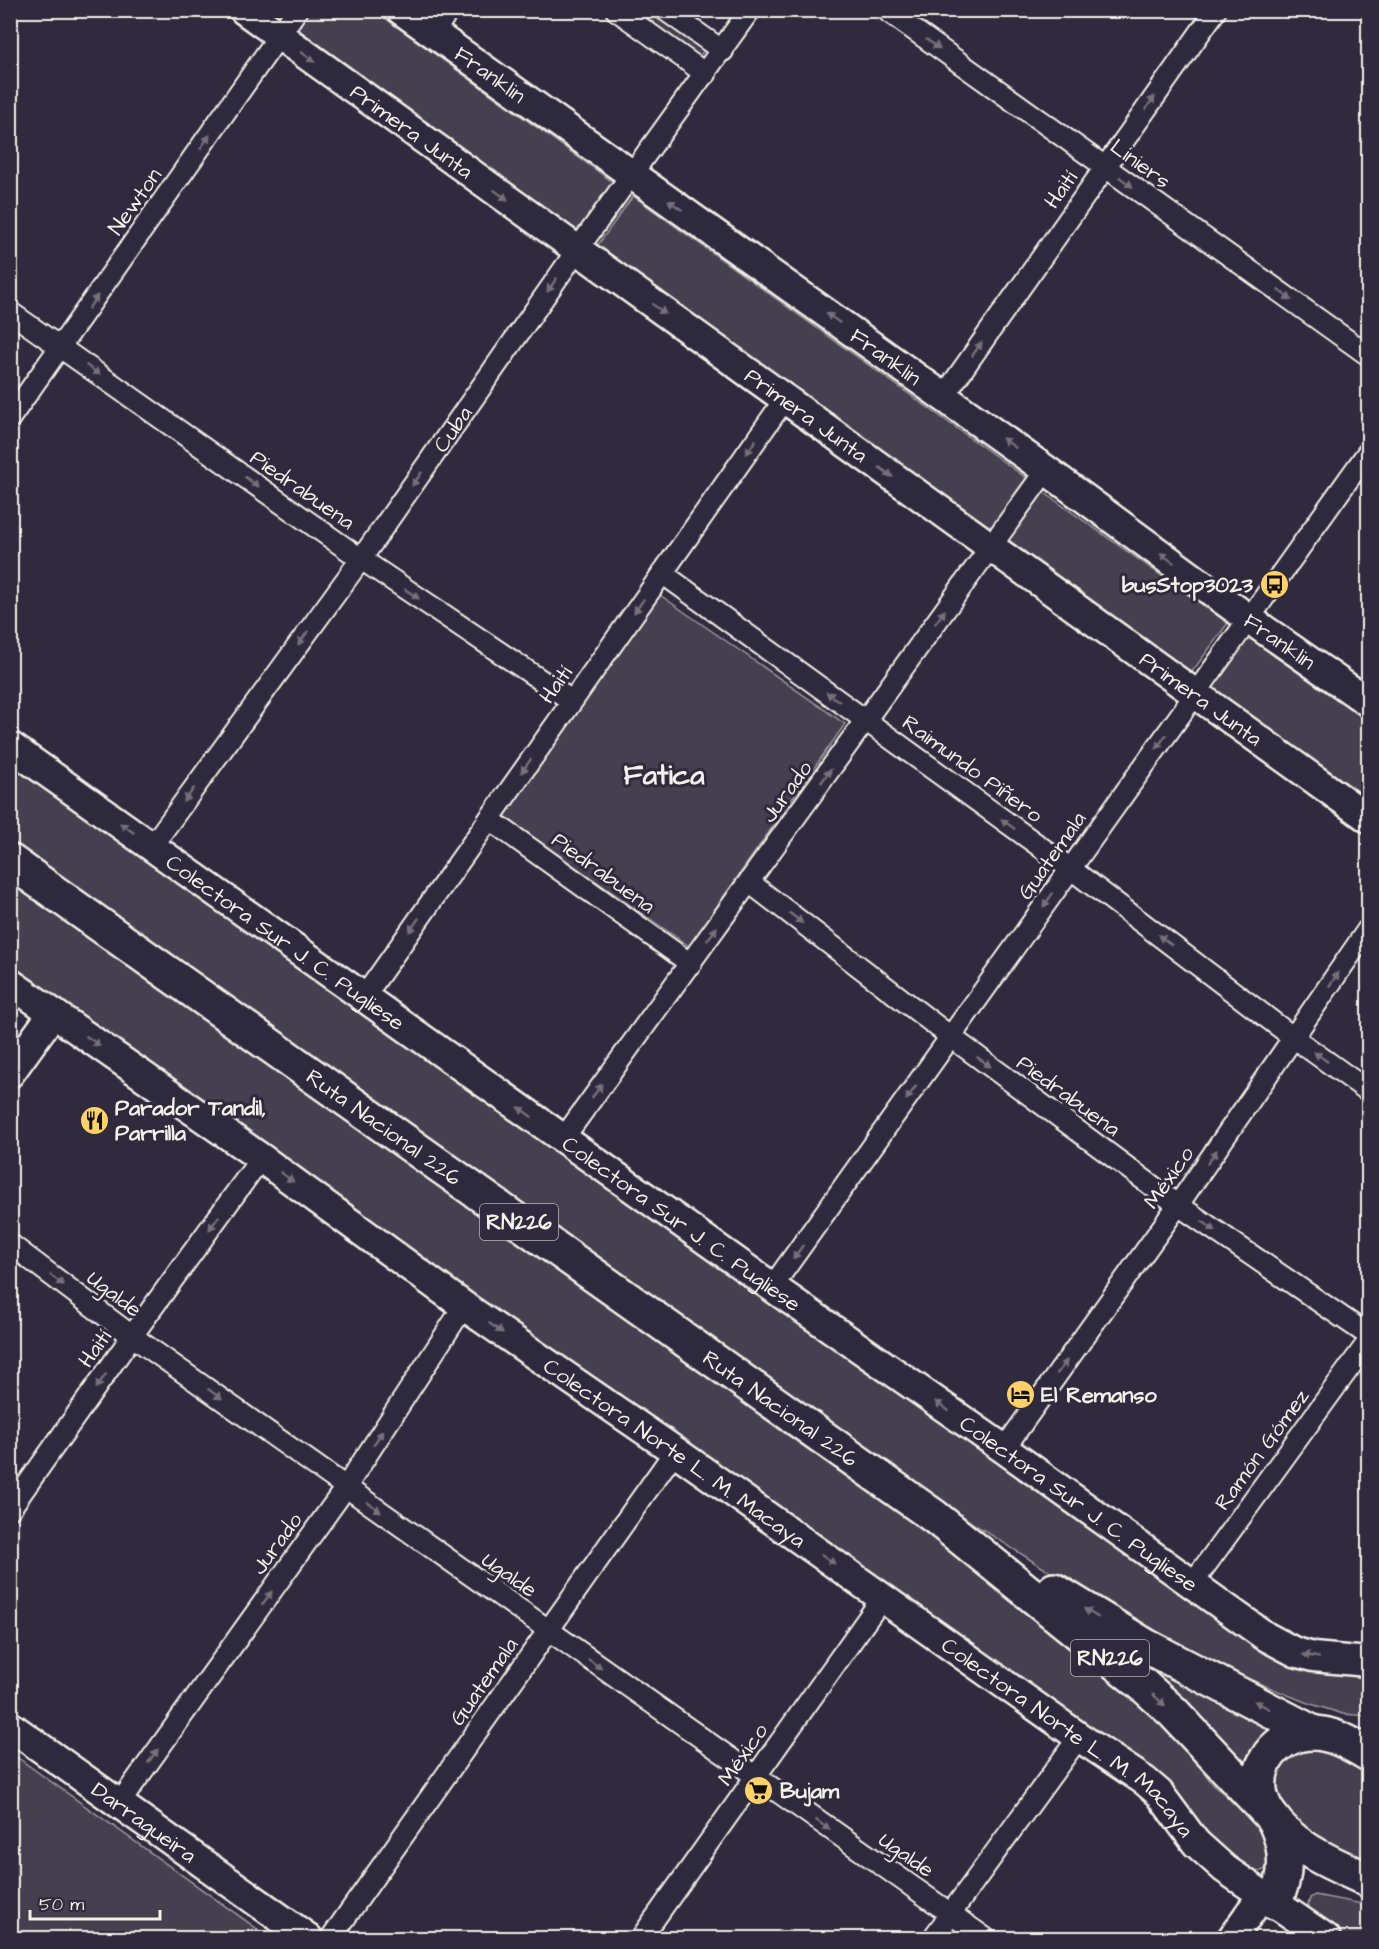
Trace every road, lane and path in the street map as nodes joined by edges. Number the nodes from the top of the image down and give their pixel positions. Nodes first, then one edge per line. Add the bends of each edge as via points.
1 (244, 10) edge
2 (297, 10) edge
3 (401, 10) edge
4 (616, 10) edge
5 (665, 10) edge
6 (750, 10) edge
7 (886, 10) edge
8 (1216, 10) edge
9 (441, 22) edge
10 (279, 36) junction
11 (723, 51) junction
12 (706, 74) junction
13 (1105, 167) junction
14 (633, 175) junction
15 (577, 250) junction
16 (10, 312) edge
17 (62, 348) junction
18 (1368, 355) edge
19 (944, 396) junction
20 (785, 399) junction
21 (10, 418) edge
22 (1368, 452) edge
23 (1046, 470) junction
24 (991, 547) junction
25 (361, 559) junction
26 (662, 573) junction
27 (1249, 619) junction
28 (1196, 694) junction
29 (572, 701) junction
30 (1368, 702) edge
31 (866, 721) junction
32 (10, 746) edge
33 (1368, 818) edge
34 (489, 819) junction
35 (152, 846) junction
36 (10, 861) edge
37 (1071, 869) junction
38 (749, 882) junction
39 (1368, 929) edge
40 (691, 964) junction
41 (10, 983) edge
42 (364, 997) junction
43 (53, 1014) junction
44 (951, 1037) junction
45 (1294, 1038) junction
46 (10, 1073) edge
47 (1368, 1091) edge
48 (563, 1139) junction
49 (261, 1158) junction
50 (1178, 1205) junction
51 (10, 1244) edge
52 (772, 1287) junction
53 (464, 1306) junction
54 (1368, 1335) edge
55 (132, 1336) junction
56 (1368, 1342) edge
57 (1004, 1449) junction
58 (675, 1451) junction
59 (346, 1487) junction
60 (10, 1509) edge
61 (935, 1516) junction
62 (1192, 1584) junction
63 (883, 1598) junction
64 (547, 1630) junction
65 (1368, 1662) edge
66 (10, 1725) edge
67 (1368, 1731) edge
68 (1319, 1733) junction
69 (1079, 1737) junction
70 (1368, 1754) edge
71 (755, 1778) junction
72 (119, 1804) junction
73 (1272, 1818) junction
74 (1362, 1876) edge
75 (1269, 1898) junction
76 (951, 1914) junction
77 (308, 1938) edge
78 (331, 1938) edge
79 (641, 1938) edge
80 (933, 1938) edge
81 (985, 1938) edge
82 (1232, 1938) edge
83 (1326, 1938) edge

1 - 10 main road, Primera Junta
2 - 10 street, Newton
3 - 9 main road, Franklin
4 - 12 street
5 - 11 street
6 - 11 street, Cuba
7 -> 13 street, Liniers
13 -> 8 street, Haití
9 - 14 main road, Franklin
10 -> 15 main road, Primera Junta
17 -> 10 street, Newton
11 - 12 street, Cuba
12 - 14 street, Cuba
13 -> 18 street, Liniers
19 -> 13 street, Haití
14 - 15 street, Cuba
19 -> 14 main road, Franklin
15 -> 20 main road, Primera Junta
15 -> 25 street, Cuba
16 - 17 street, Piedrabuena
17 - 21 street, Newton
17 -> 25 street, Piedrabuena
23 -> 19 main road, Franklin
20 -> 24 main road, Primera Junta
20 -> 26 street, Haití
22 - 27 street, Guatemala
23 - 24 street, Jurado
27 -> 23 main road, Franklin
24 - 28 main road, Primera Junta
31 -> 24 street, Jurado
25 -> 29 street, Piedrabuena
25 -> 35 street, Cuba
26 -> 29 street, Haití
31 -> 26 street, Raimundo Piñero
27 - 28 street, Guatemala
27 - 30 main road, Franklin
28 - 33 main road, Primera Junta
28 -> 37 street, Guatemala
29 -> 34 street, Haití
37 -> 31 street, Raimundo Piñero
38 -> 31 street, Jurado
35 -> 32 main road, Colectora Sur J. C. Pugliese
34 - 40 street, Piedrabuena
34 -> 42 street, Haití
35 - 42 main road, Colectora Sur J. C. Pugliese
36 - 61 highway, Ruta Nacional 226 / RN226
37 -> 44 street, Guatemala
45 -> 37 street, Raimundo Piñero
40 -> 38 street, Jurado
38 -> 44 street, Piedrabuena
45 -> 39 street, México
48 -> 40 street, Jurado
41 - 43 main road, Colectora Norte L. M. Macaya
48 -> 42 main road, Colectora Sur J. C. Pugliese
43 - 46 main road
43 -> 49 main road, Colectora Norte L. M. Macaya
44 -> 50 street, Piedrabuena
44 -> 52 street, Guatemala
47 -> 45 street, Raimundo Piñero
50 -> 45 street, México
48 - 52 main road, Colectora Sur J. C. Pugliese
49 -> 53 main road, Colectora Norte L. M. Macaya
49 -> 55 street, Haití
50 -> 54 street, Piedrabuena
57 -> 50 street, México
51 -> 55 street, Ugalde
57 -> 52 main road, Colectora Sur J. C. Pugliese
53 -> 58 main road, Colectora Norte L. M. Macaya
59 -> 53 street, Jurado
55 -> 59 street, Ugalde
55 -> 60 street, Haití
56 - 62 street, Ramón Gómez
57 - 62 main road, Colectora Sur J. C. Pugliese
58 -> 63 main road, Colectora Norte L. M. Macaya
58 - 64 street, Guatemala
59 -> 64 street, Ugalde
72 -> 59 street, Jurado
68 -> 61 highway, Ruta Nacional 226 / RN226 via 1146,1646
61 -> 73 highway, Ruta Nacional 226 / RN226 via 1143,1684
65 -> 62 main road, Colectora Sur J. C. Pugliese via 1295,1653
63 - 69 main road, Colectora Norte L. M. Macaya
63 - 71 street, México
64 -> 71 street, Ugalde
64 - 78 street, Guatemala
66 - 72 main road, Darragueira
67 - 68 highway via 1345,1735
68 - 70 highway, Ruta Nacional 226 / RN226
68 - 73 highway via 1281,1741 1264,1762 1261,1792
69 - 75 main road, Colectora Norte L. M. Macaya via 1160,1793 1209,1856
69 - 76 street
71 -> 76 street, Ugalde
71 - 79 street, México
72 - 77 main road, Darragueira
73 - 74 highway, Ruta Nacional 226 / RN226 via 1328,1863
73 - 75 highway via 1282,1839 1285,1864 1282,1883
74 - 75 highway via 1326,1876
75 - 82 main road
75 - 83 main road, Colectora Norte L. M. Macaya
76 - 80 street
76 - 81 street, Ugalde

